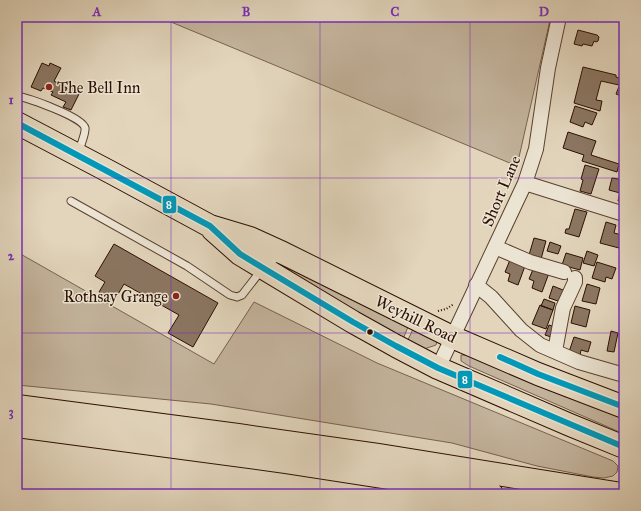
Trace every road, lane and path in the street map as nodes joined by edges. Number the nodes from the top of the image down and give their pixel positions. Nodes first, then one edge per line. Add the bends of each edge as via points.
1 (559, 17) edge
2 (17, 96) edge
3 (17, 123) edge
4 (78, 155) junction
5 (525, 183) junction
6 (71, 201) dead end
7 (624, 214) edge
8 (210, 226) junction
9 (495, 247) junction
10 (283, 253) junction
11 (259, 254) junction
12 (476, 285) junction
13 (452, 337) junction
14 (555, 351) junction
15 (438, 368) junction
16 (624, 375) edge
17 (17, 406) edge
18 (624, 407) edge
19 (17, 426) edge
20 (624, 448) edge
21 (492, 494) edge
22 (622, 494) edge

1 - 5 street, Short Lane via 548,68 536,149
2 - 4 lane via 28,98 82,123 85,129
3 - 4 main road, Weyhill Road
4 - 8 main road, Weyhill Road
5 - 7 street
5 - 9 street, Short Lane
6 - 11 lane via 237,297 242,295
8 - 11 main road, Weyhill Road
8 - 11 main road, Weyhill Road via 240,254
9 - 12 street, Short Lane
9 - 14 street via 569,275 575,282 563,308
10 - 11 main road, Weyhill Road
10 - 11 lane
10 - 13 main road, Weyhill Road
11 - 15 main road, Weyhill Road via 353,322
12 - 13 street, Short Lane
12 - 14 street via 491,297 521,330 540,345
13 - 15 street, Short Lane
13 - 18 main road, Weyhill Road
14 - 16 street via 579,362
15 - 20 main road, Weyhill Road
17 - 22 main road via 378,455
19 - 21 main road via 286,462

